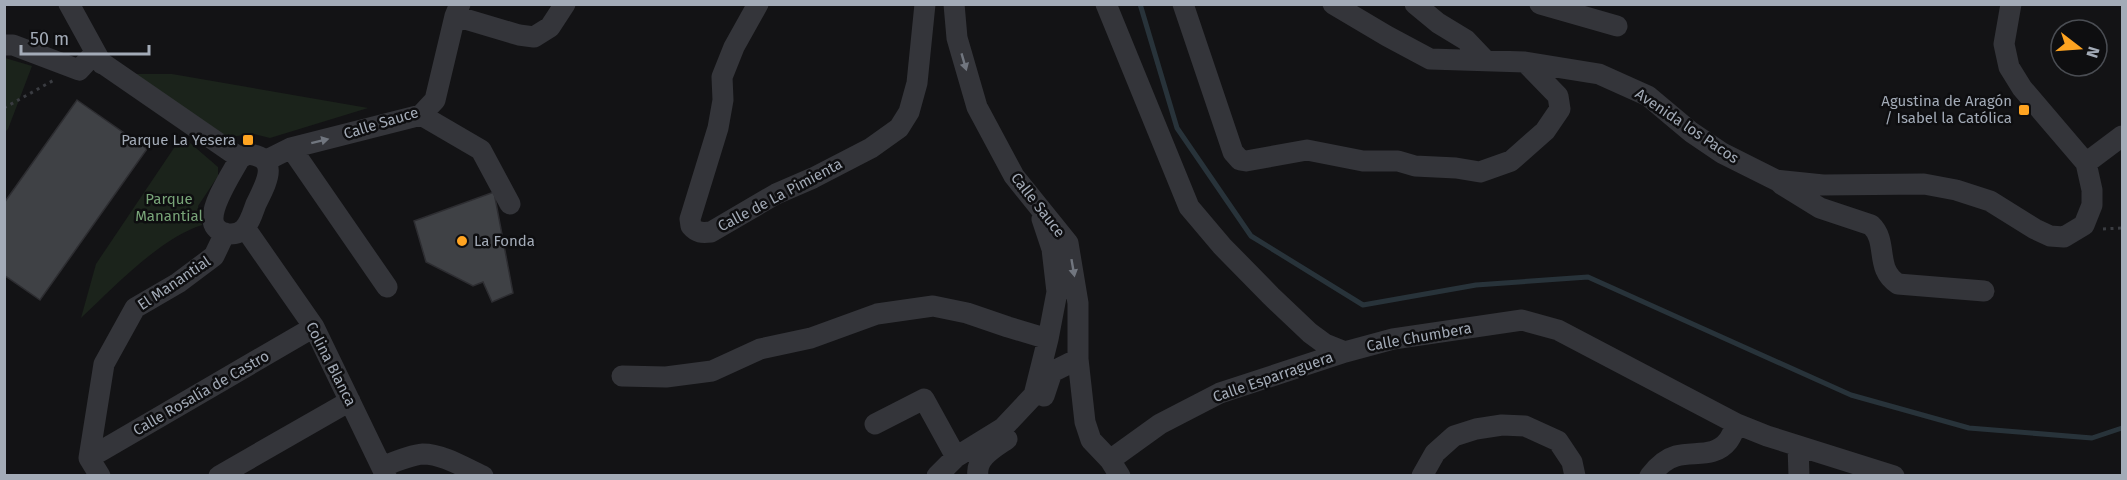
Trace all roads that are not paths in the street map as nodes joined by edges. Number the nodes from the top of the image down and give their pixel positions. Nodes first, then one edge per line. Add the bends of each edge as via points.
1 (69, 4) edge
2 (565, 4) edge
3 (758, 4) edge
4 (925, 4) edge
5 (954, 4) edge
6 (1106, 4) edge
7 (1183, 4) edge
8 (1333, 4) edge
9 (1415, 4) edge
10 (1540, 4) edge
11 (2011, 4) edge
12 (458, 10) edge
13 (1617, 26) dead end
14 (4, 45) edge
15 (1485, 60) junction
16 (1525, 62) junction
17 (102, 63) junction
18 (420, 115) junction
19 (2122, 136) edge
20 (291, 148) junction
21 (240, 158) junction
22 (265, 161) junction
23 (2086, 163) junction
24 (1776, 180) junction
25 (1823, 185) junction
26 (510, 204) dead end
27 (1037, 204) junction
28 (1820, 208) junction
29 (235, 231) junction
30 (387, 287) dead end
31 (1984, 291) dead end
32 (314, 327) junction
33 (1048, 339) junction
34 (1345, 352) junction
35 (1077, 359) junction
36 (622, 376) dead end
37 (350, 401) junction
38 (875, 424) dead end
39 (1737, 424) junction
40 (1798, 446) junction
41 (956, 457) junction
42 (94, 467) edge
43 (1115, 467) edge
44 (384, 471) edge
45 (219, 476) edge
46 (483, 476) edge
47 (937, 476) edge
48 (978, 476) edge
49 (1422, 476) edge
50 (1575, 476) edge
51 (1650, 476) edge
52 (1799, 476) edge
53 (1894, 476) edge

1 - 17 street
2 - 12 street via 550,27 534,37 519,35
3 - 4 street, Calle de La Pimienta via 722,76 718,128 690,219 691,226 702,233 711,232 776,194 871,148 899,128 909,112 917,83
5 -> 27 street, Calle Sauce via 957,38 977,108 1014,176
6 - 34 street, Calle Chumbera via 1189,207 1270,296 1310,333
7 - 16 street via 1233,152 1240,160 1307,150 1363,161 1398,161 1480,172 1511,161 1545,131 1560,109 1558,96
8 - 15 street, Avenida los Pacos via 1430,59
9 - 15 street via 1466,40
10 - 13 street
11 - 23 street via 2004,44 2009,67
12 - 18 street, Calle Sauce via 435,99
14 - 17 street via 78,70 92,56
15 - 16 street, Avenida los Pacos
16 - 24 street, Avenida los Pacos via 1599,74 1648,96 1722,153
17 - 21 street
20 -> 18 street, Calle Sauce
18 - 26 street via 481,150
19 - 23 street
20 - 22 street, Calle Sauce
20 - 30 street
21 - 22 street via 257,155
21 - 29 street, Colina Blanca via 212,220 215,228
22 - 29 street, El Manantial via 268,180
23 - 25 street, Avenida los Pacos via 2092,206 2084,225 2064,237 2050,236 1990,201 1956,190 1924,184
24 - 25 street, Avenida los Pacos
24 - 28 street
25 - 28 street
27 - 33 street via 1052,249 1057,292
27 -> 35 street, Calle Sauce via 1068,243 1078,303
28 - 31 street via 1877,230 1885,272 1898,284
29 - 32 street, Colina Blanca
29 - 42 street, El Manantial via 214,256 178,284 135,308 104,364
32 - 37 street, Colina Blanca
32 - 42 street, Calle Rosalía de Castro
33 - 36 street via 933,306 877,314 811,338 760,349 712,370 666,378
33 - 41 street via 1034,395 1003,428
34 - 39 street, Calle Chumbera via 1393,339 1522,320 1558,330
34 - 43 street, Calle Esparraguera via 1220,393 1160,424
35 - 43 street, Calle Sauce via 1091,440
35 - 48 street via 1052,372 1042,403 1023,426 985,454 977,469
37 - 44 street, Colina Blanca
37 - 45 street
38 - 41 street via 924,399
39 - 40 street, Calle Chumbera
39 - 51 street via 1728,442 1717,450 1673,457
40 - 52 street
40 - 53 street, Calle Chumbera
41 - 47 street
44 - 46 street via 401,459 424,454
49 - 50 street via 1435,453 1454,436 1502,425 1525,426 1557,441 1572,462

